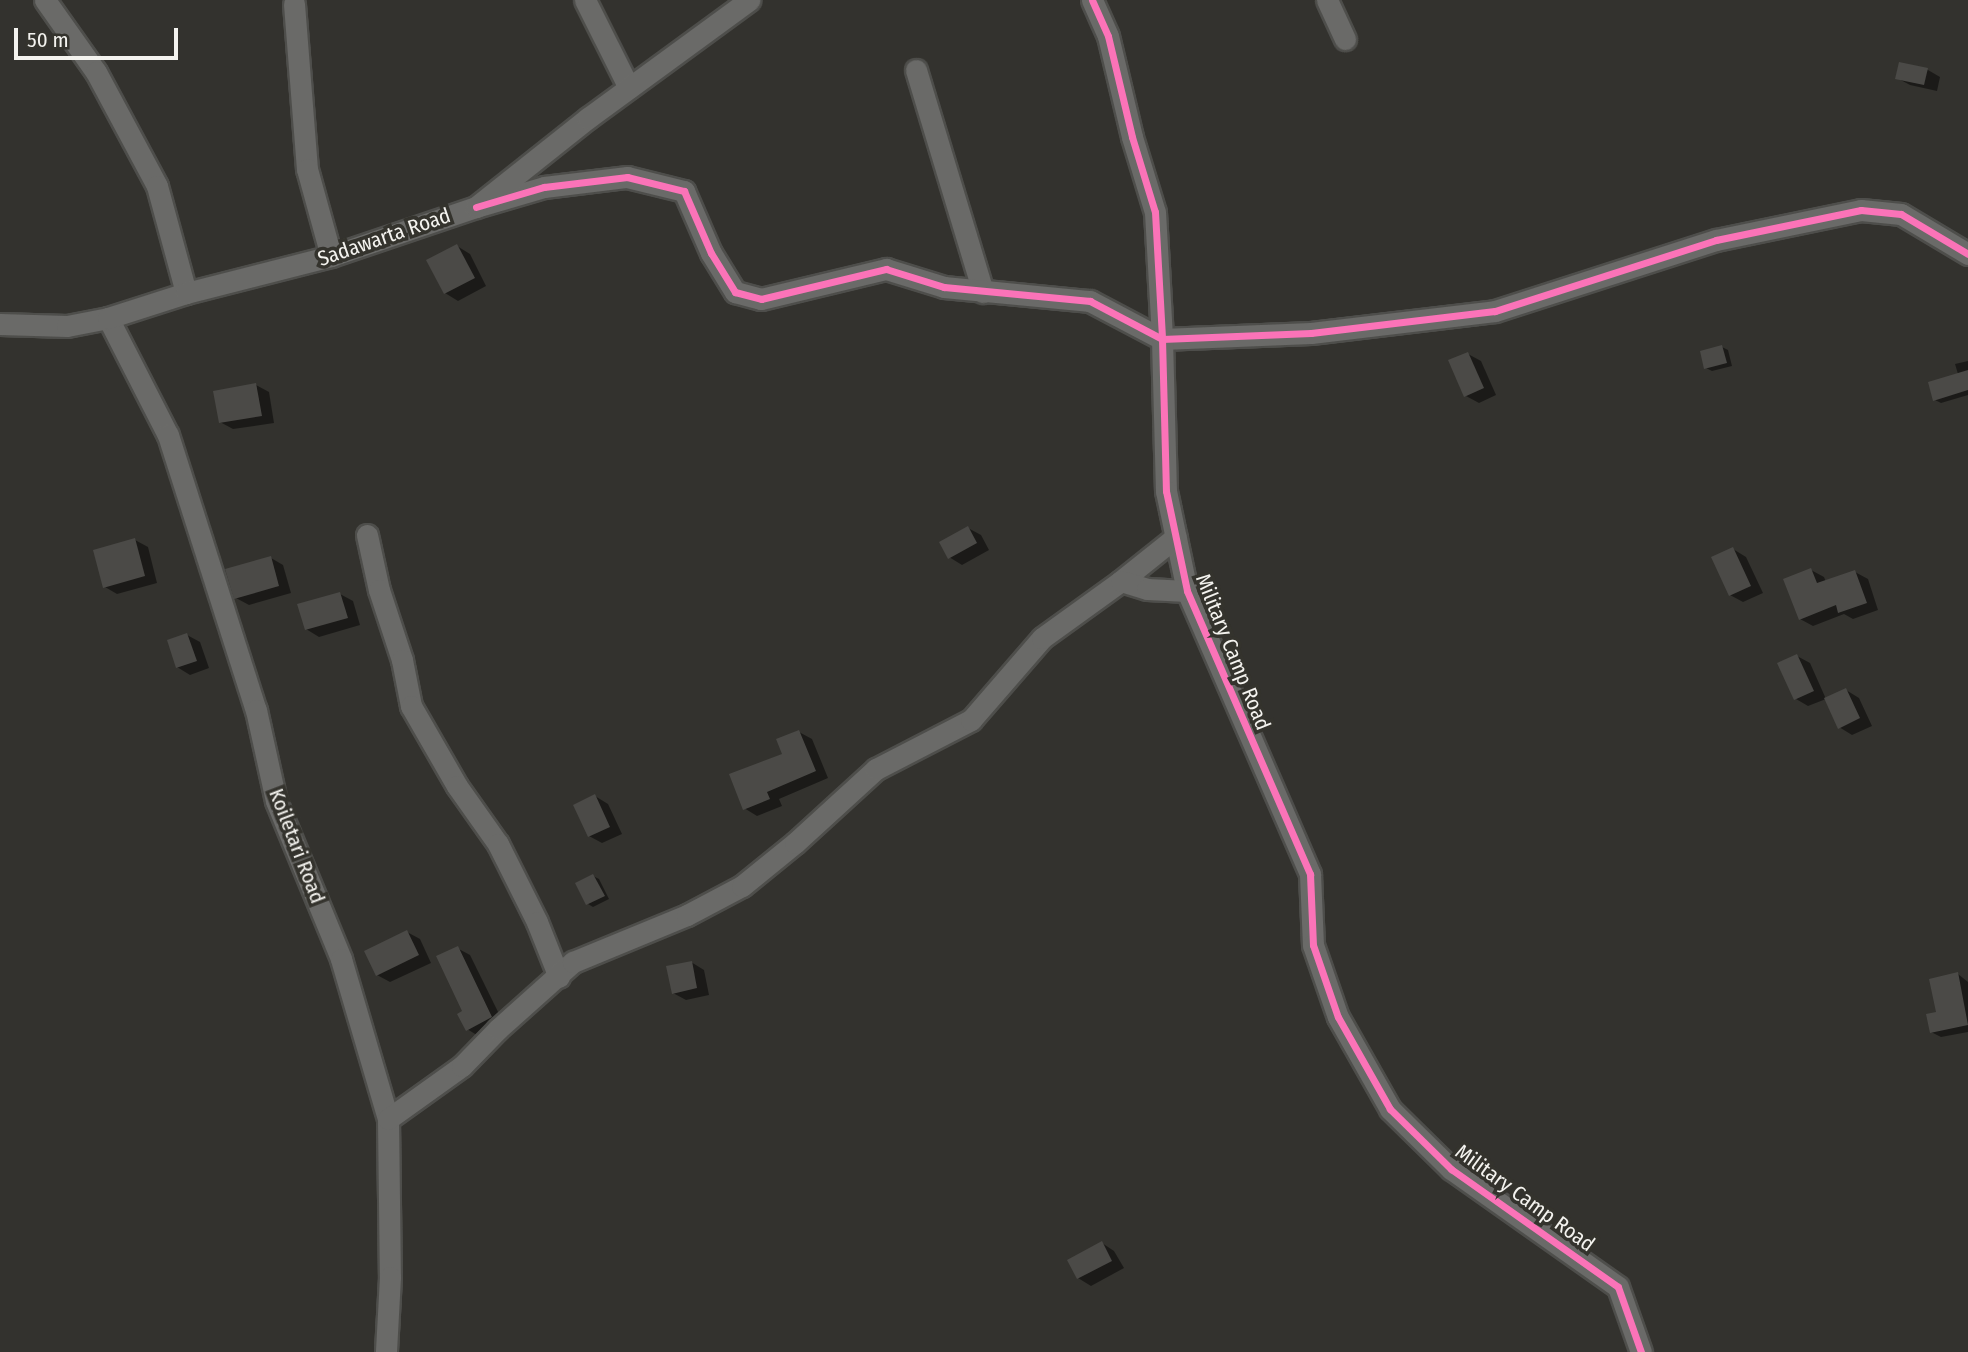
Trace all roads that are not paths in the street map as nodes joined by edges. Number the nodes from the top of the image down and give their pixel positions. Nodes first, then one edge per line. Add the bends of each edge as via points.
1 (45, 0) edge
2 (585, 0) edge
3 (749, 0) edge
4 (1092, 0) edge
5 (1327, 0) edge
6 (294, 4) dead end
7 (1345, 39) dead end
8 (916, 70) dead end
9 (629, 88) junction
10 (475, 207) junction
11 (1968, 254) edge
12 (331, 256) junction
13 (982, 292) junction
14 (186, 293) junction
15 (108, 318) junction
16 (0, 324) edge
17 (1162, 339) junction
18 (367, 535) dead end
19 (1176, 537) junction
20 (1121, 581) junction
21 (1187, 591) junction
22 (559, 976) junction
23 (387, 1119) junction
24 (386, 1352) edge
25 (1641, 1352) edge

1 - 14 street via 96,72 157,186
2 - 9 street
3 - 9 street, Sadawarta Road
4 - 17 street, Military Camp Road via 1108,36 1155,212
5 - 7 street
6 - 12 street via 307,169
8 - 13 street
9 - 10 street, Sadawarta Road
10 - 12 street, Sadawarta Road
10 - 13 street via 544,187 627,177 684,191 735,292 761,299 886,269 944,287
11 - 17 street via 1901,214 1861,210 1716,240 1495,311 1311,333
12 - 14 street, Sadawarta Road
13 - 17 street via 1090,301
14 - 15 street, Sadawarta Road
15 - 16 street, Sadawarta Road via 67,326
15 - 23 street, Koiletari Road via 168,435 256,710 276,801 341,959
17 - 19 street, Military Camp Road via 1166,491
18 - 22 street via 411,706 498,845
19 - 20 street
19 - 21 street, Military Camp Road
20 - 21 street via 1147,589
20 - 22 street via 1042,638 971,720 876,769 742,886 687,915 573,962
21 - 25 street, Military Camp Road via 1310,874 1312,945 1338,1017 1390,1109 1451,1169 1618,1287
22 - 23 street via 462,1066
23 - 24 street, Koiletari Road via 390,1277

